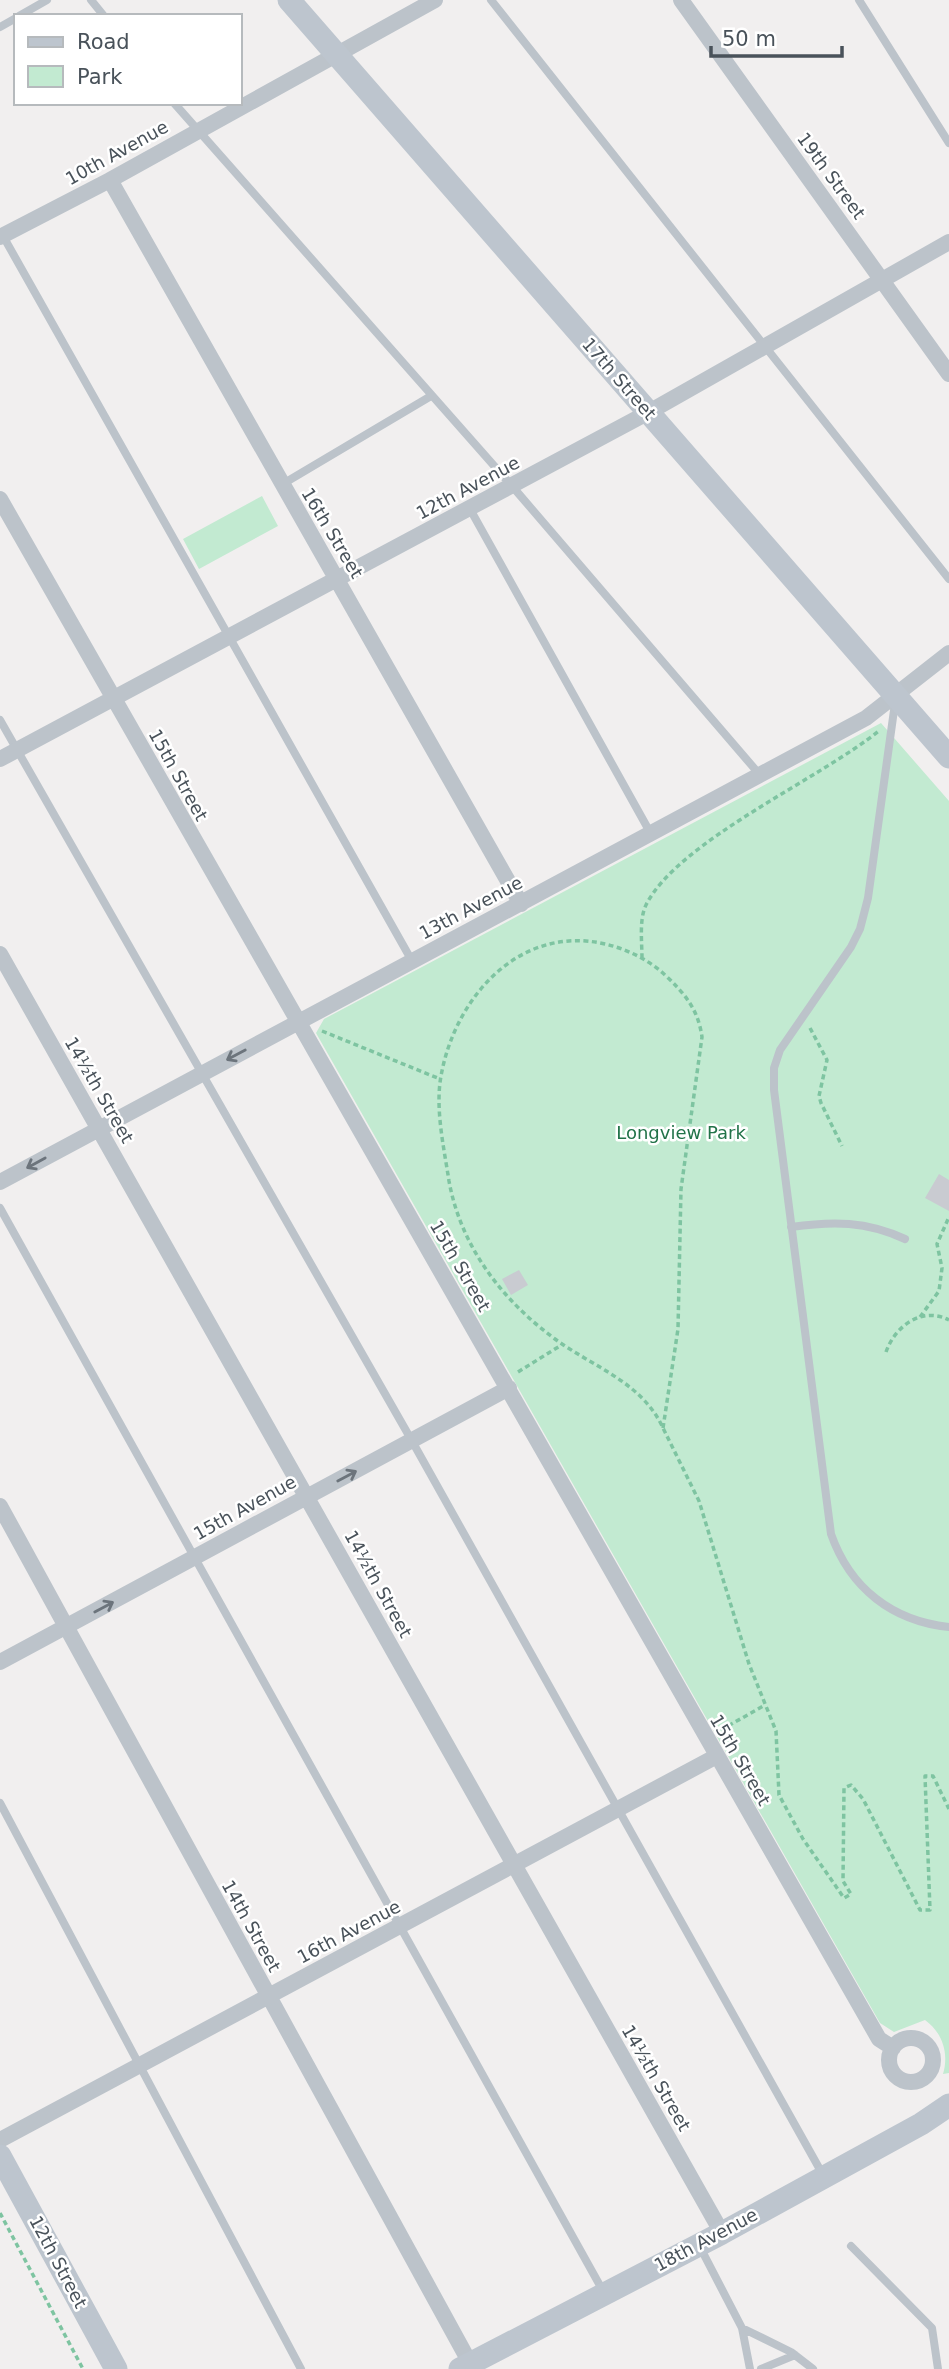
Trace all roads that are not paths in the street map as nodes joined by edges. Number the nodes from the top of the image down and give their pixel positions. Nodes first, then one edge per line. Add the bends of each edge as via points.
1 (47, 0) edge
2 (91, 0) edge
3 (289, 0) edge
4 (491, 0) edge
5 (681, 0) edge
6 (859, 0) edge
7 (429, 1) edge
8 (23, 14) edge
9 (102, 14) edge
10 (334, 54) junction
11 (176, 105) edge
12 (197, 132) junction
13 (949, 143) edge
14 (110, 180) junction
15 (1, 234) edge
16 (949, 242) edge
17 (883, 281) junction
18 (765, 347) junction
19 (949, 374) edge
20 (431, 396) junction
21 (649, 412) junction
22 (281, 485) junction
23 (512, 486) junction
24 (0, 499) edge
25 (470, 509) junction
26 (337, 579) junction
27 (949, 579) edge
28 (230, 636) junction
29 (949, 653) edge
30 (896, 696) junction
31 (113, 698) junction
32 (0, 720) edge
33 (17, 750) junction
34 (949, 757) edge
35 (0, 759) edge
36 (760, 775) junction
37 (651, 834) junction
38 (521, 904) junction
39 (0, 954) edge
40 (412, 961) junction
41 (296, 1023) junction
42 (200, 1074) junction
43 (99, 1129) junction
44 (0, 1182) edge
45 (0, 1208) edge
46 (791, 1227) junction
47 (905, 1239) dead end
48 (506, 1384) junction
49 (412, 1441) junction
50 (307, 1497) junction
51 (0, 1506) edge
52 (195, 1558) junction
53 (65, 1627) junction
54 (949, 1627) edge
55 (0, 1662) edge
56 (715, 1757) junction
57 (0, 1803) edge
58 (618, 1809) junction
59 (514, 1866) junction
60 (402, 1925) junction
61 (268, 1997) junction
62 (893, 2048) dead end
63 (138, 2064) junction
64 (949, 2105) edge
65 (0, 2140) edge
66 (0, 2156) edge
67 (823, 2175) junction
68 (722, 2233) junction
69 (699, 2245) junction
70 (851, 2246) dead end
71 (604, 2293) junction
72 (742, 2328) junction
73 (795, 2355) junction
74 (465, 2366) edge
75 (116, 2369) edge
76 (301, 2369) edge
77 (750, 2369) edge
78 (761, 2369) edge
79 (813, 2369) edge
80 (938, 2369) edge

1 - 8 lane
2 - 9 lane
3 - 10 street, 17th Street
4 - 18 lane
5 - 17 street, 19th Street
6 - 13 lane
7 - 10 street, 10th Avenue
10 - 12 street, 10th Avenue
10 - 21 street, 17th Street
11 - 12 lane
12 - 14 street, 10th Avenue
12 - 20 lane
14 - 15 street, 10th Avenue
14 - 22 street, 16th Street
15 - 28 lane
16 - 17 street, 12th Avenue
17 - 18 street, 12th Avenue
17 - 19 street, 19th Street
18 - 21 street, 12th Avenue
18 - 27 lane
20 - 22 lane
20 - 23 lane
21 - 23 street, 12th Avenue
21 - 30 street, 17th Street
22 - 26 street, 16th Street
23 - 25 street, 12th Avenue
23 - 36 lane
24 - 31 street, 15th Street
25 - 26 street, 12th Avenue
25 - 37 lane
26 - 28 street, 12th Avenue
26 - 38 street, 16th Street
28 - 31 street, 12th Avenue
28 - 40 lane
29 - 30 street, 13th Avenue
30 - 34 street, 17th Street
30 - 36 street, 13th Avenue via 866,718
30 - 46 lane via 860,929 780,1050 774,1068 776,1126
31 - 33 street, 12th Avenue
31 - 41 street, 15th Street
32 - 33 lane
33 - 35 street, 12th Avenue
33 - 42 lane
36 - 37 street, 13th Avenue
37 - 38 street, 13th Avenue
38 - 40 street, 13th Avenue
39 - 43 street, 14½th Street
40 - 41 street, 13th Avenue
41 -> 42 street, 13th Avenue
41 - 48 street, 15th Street
42 - 43 street, 13th Avenue
42 - 49 lane
43 -> 44 street, 13th Avenue
43 - 50 street, 14½th Street
45 - 52 lane
46 - 47 lane via 849,1222
46 - 54 lane via 831,1534 839,1556 886,1609 927,1625
48 - 49 street, 15th Avenue
48 - 56 street, 15th Street
50 -> 49 street, 15th Avenue
49 - 58 lane
50 - 52 street, 15th Avenue
50 - 59 street, 14½th Street
51 - 53 street, 14th Street
53 -> 52 street, 15th Avenue
52 - 60 lane
53 - 55 street, 15th Avenue
53 - 61 street, 14th Street
56 - 58 street, 16th Avenue
56 - 62 street, 15th Street via 878,2039
57 - 63 lane
58 - 59 street, 16th Avenue
58 - 67 lane
59 - 60 street, 16th Avenue
59 - 68 street, 14½th Street
60 - 61 street, 16th Avenue
60 - 71 lane
61 - 63 street, 16th Avenue
61 - 74 street, 14th Street
63 - 65 street, 16th Avenue
63 - 76 lane
64 - 67 street, 18th Avenue
66 - 75 street, 12th Street
67 - 68 street, 18th Avenue
68 - 69 street, 18th Avenue
69 - 71 street, 18th Avenue
69 - 72 lane
70 - 80 lane via 932,2328
71 - 74 street, 18th Avenue
72 - 73 lane
72 - 77 lane
73 - 78 lane
73 - 79 lane

